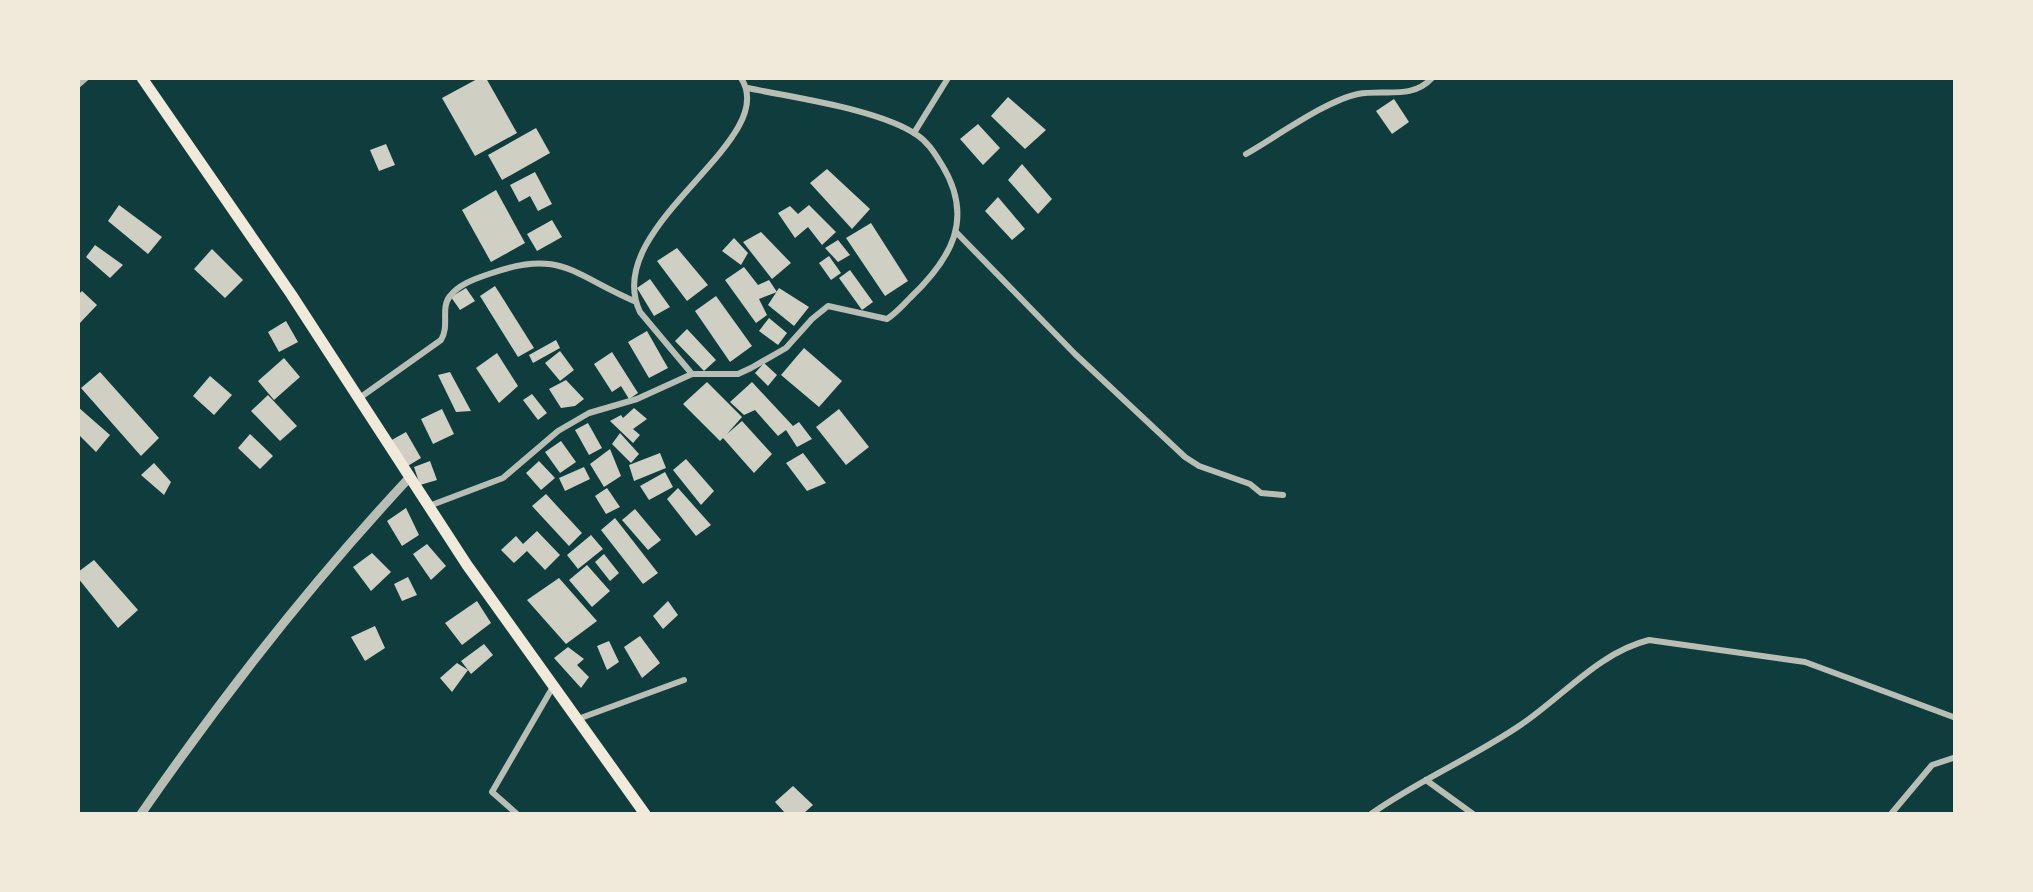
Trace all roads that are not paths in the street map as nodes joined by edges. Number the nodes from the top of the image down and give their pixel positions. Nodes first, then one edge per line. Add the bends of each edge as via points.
1 (86, 78) edge
2 (741, 78) edge
3 (948, 78) edge
4 (1432, 78) edge
5 (145, 79) edge
6 (78, 85) edge
7 (748, 88) junction
8 (914, 133) junction
9 (1246, 154) dead end
10 (956, 232) junction
11 (635, 302) junction
12 (692, 374) junction
13 (358, 399) junction
14 (409, 478) junction
15 (1283, 494) dead end
16 (428, 506) junction
17 (684, 680) dead end
18 (554, 684) junction
19 (1956, 718) edge
20 (578, 719) junction
21 (1956, 758) edge
22 (1426, 780) junction
23 (142, 814) edge
24 (517, 814) edge
25 (646, 814) edge
26 (1371, 814) edge
27 (1473, 814) edge
28 (1890, 814) edge

1 - 6 street
2 - 7 street
3 - 8 street
4 - 9 street via 1408,92 1338,101
5 - 13 main road
7 - 8 street
7 - 11 street via 738,130 645,249
8 - 10 street via 952,181
10 - 12 street via 930,280 887,319 828,306 786,348 751,368
10 - 15 street via 1185,457 1261,493
11 - 12 street
11 - 13 street via 556,263 488,274 450,295 441,340
12 - 16 street via 570,422 503,478
13 - 14 main road
14 - 16 main road
14 - 23 street via 322,577
16 - 18 main road
17 - 20 street
18 - 20 main road
18 - 24 street via 492,792
19 - 22 street via 1805,662 1649,640
20 - 25 main road
21 - 28 street via 1932,765
22 - 26 street
22 - 27 street

